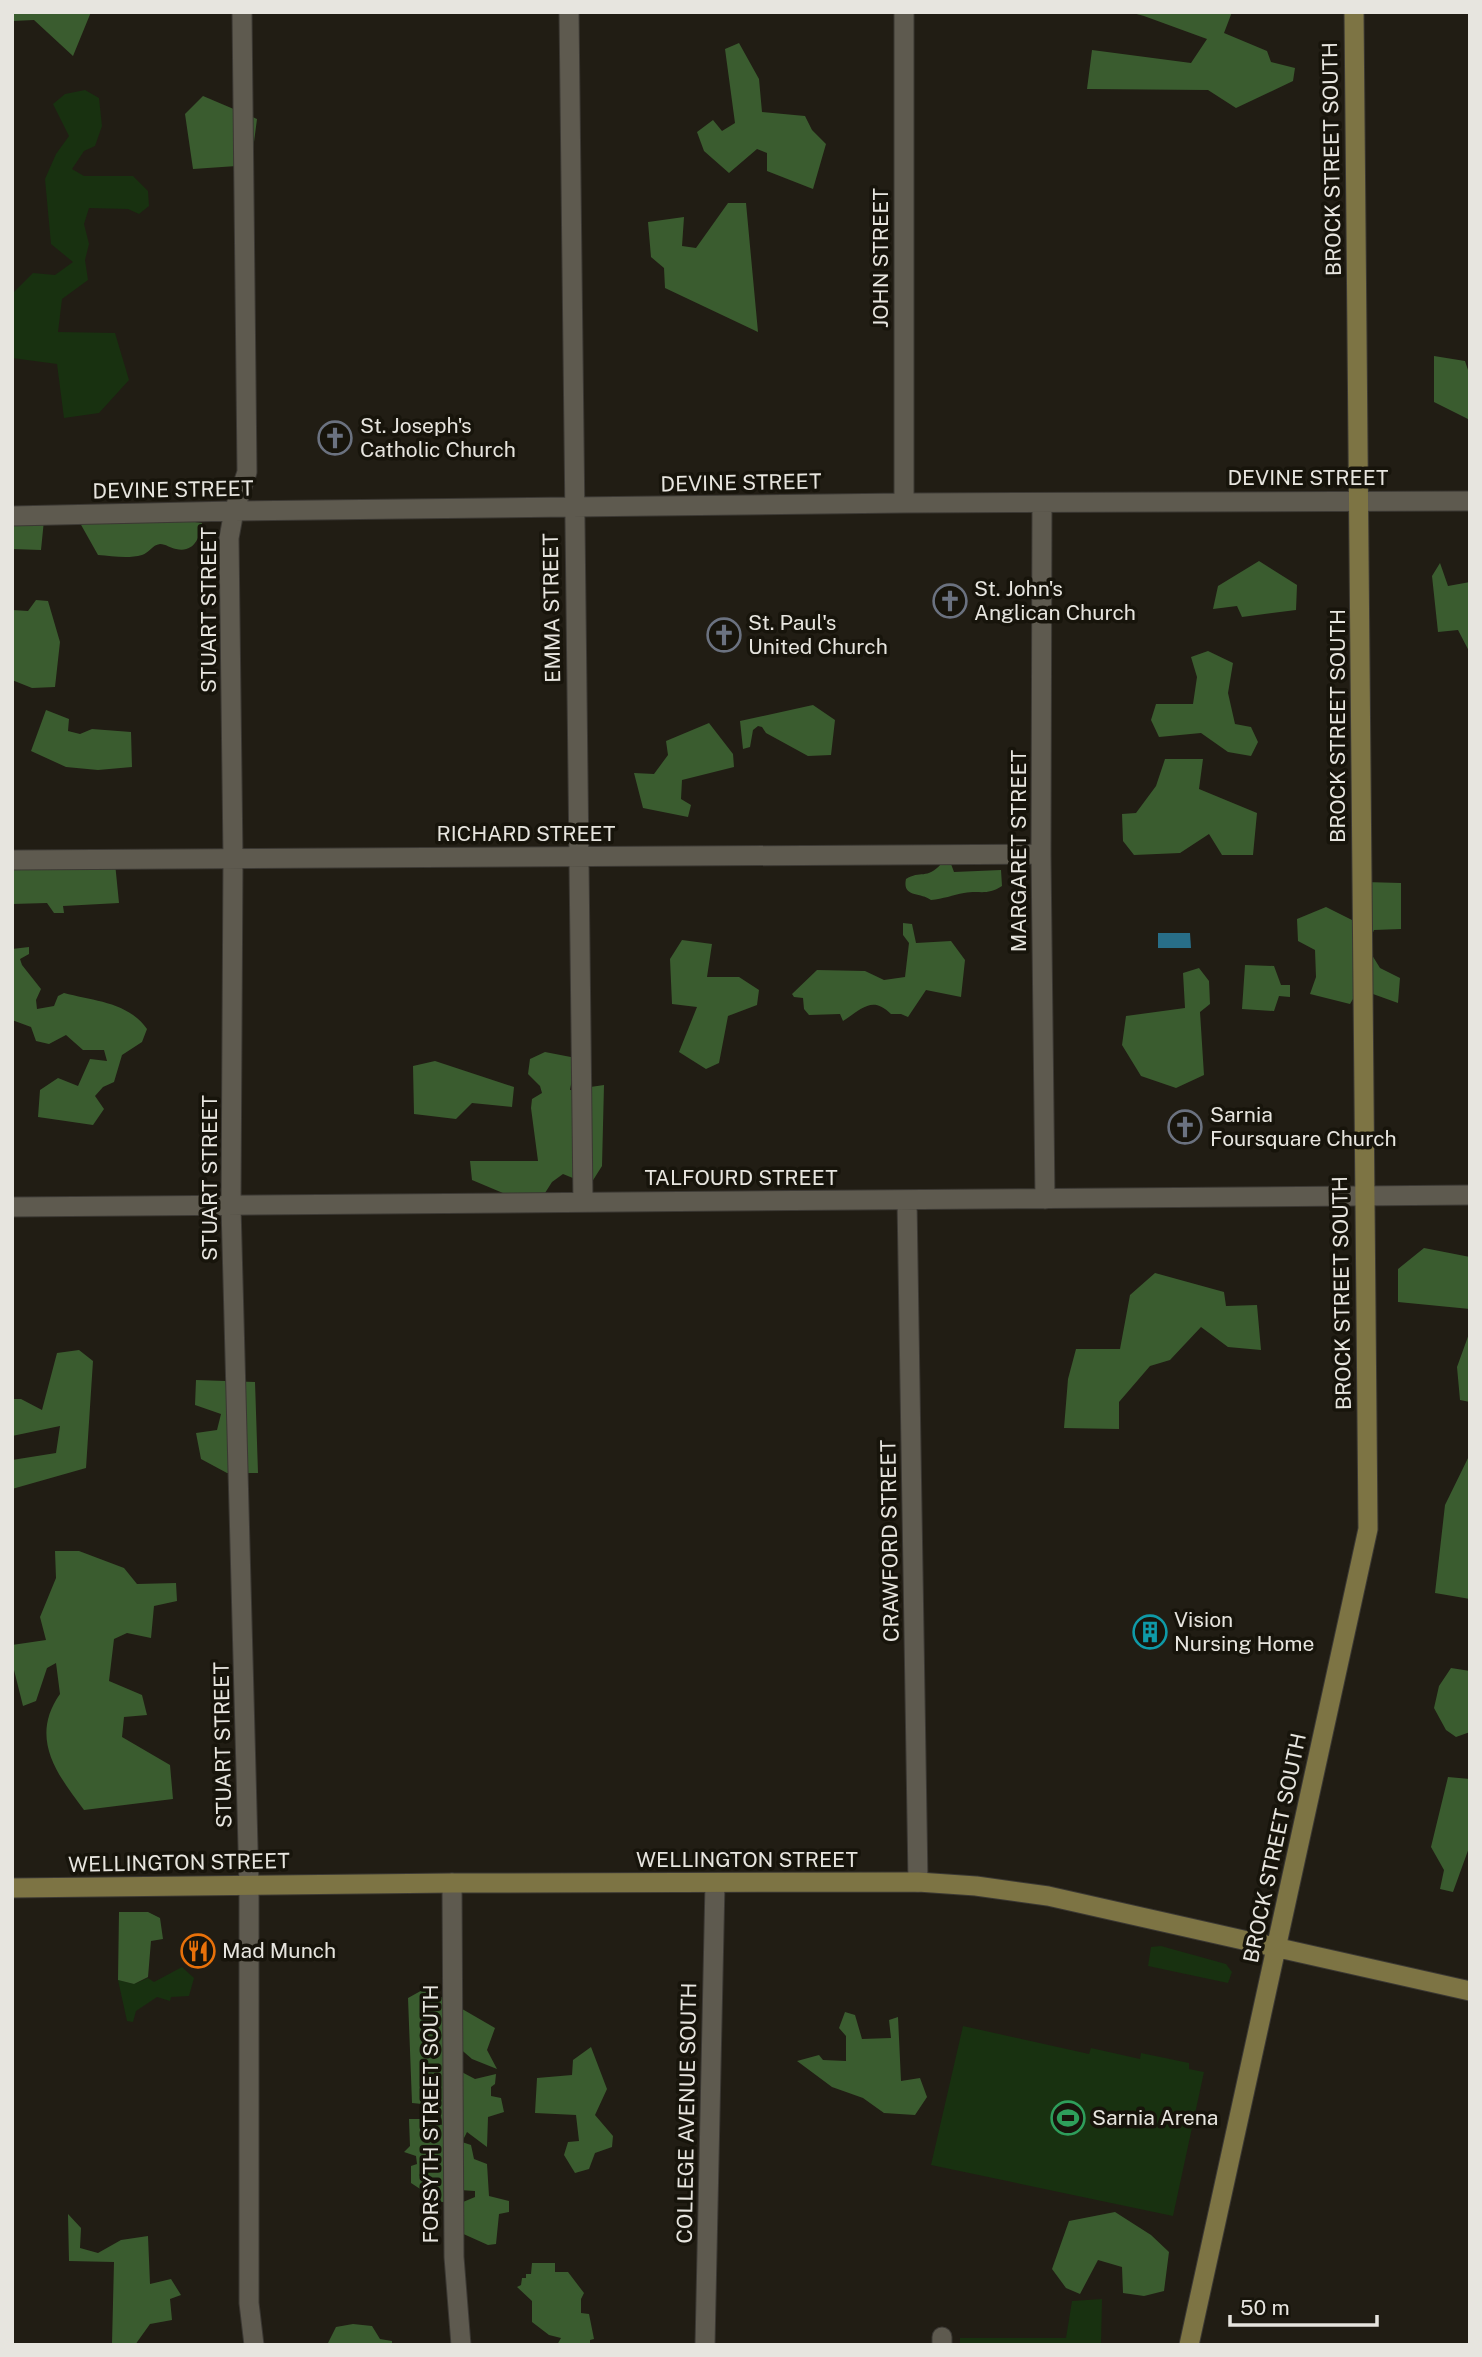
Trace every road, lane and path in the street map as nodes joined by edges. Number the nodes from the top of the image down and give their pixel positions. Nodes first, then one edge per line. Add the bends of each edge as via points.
1 (242, 12) edge
2 (569, 12) edge
3 (904, 12) edge
4 (1354, 12) edge
5 (1359, 500) junction
6 (1470, 501) edge
7 (904, 503) junction
8 (1042, 503) junction
9 (574, 509) junction
10 (234, 511) junction
11 (12, 516) edge
12 (1041, 854) junction
13 (579, 856) junction
14 (233, 858) junction
15 (12, 860) edge
16 (1364, 1195) junction
17 (1470, 1195) edge
18 (1045, 1199) junction
19 (907, 1200) junction
20 (583, 1202) junction
21 (232, 1206) junction
22 (12, 1207) edge
23 (918, 1882) junction
24 (453, 1883) junction
25 (715, 1883) junction
26 (249, 1885) junction
27 (12, 1888) edge
28 (1277, 1947) junction
29 (1470, 1991) edge
30 (254, 2345) edge
31 (461, 2345) edge
32 (705, 2345) edge
33 (1189, 2345) edge

1 - 10 street, STUART STREET via 247,472
2 - 9 street, EMMA STREET
3 - 7 street, JOHN STREET
4 - 5 main road, BROCK STREET SOUTH
5 - 6 street, DEVINE STREET
5 - 8 street, DEVINE STREET
5 - 16 main road, BROCK STREET SOUTH
7 - 8 street, DEVINE STREET
7 - 9 street, DEVINE STREET
8 - 12 street, MARGARET STREET
9 - 10 street, DEVINE STREET
9 - 13 street, EMMA STREET
10 - 11 street, DEVINE STREET
10 - 14 street, STUART STREET via 229,538
12 - 13 street, RICHARD STREET
12 - 18 street, MARGARET STREET
13 - 14 street, RICHARD STREET
13 - 20 street, EMMA STREET
14 - 15 street, RICHARD STREET
14 - 21 street, STUART STREET
16 - 17 street, TALFOURD STREET
16 - 18 street, TALFOURD STREET
16 - 28 main road, BROCK STREET SOUTH via 1368,1529
18 - 19 street, TALFOURD STREET
19 - 20 street, TALFOURD STREET
19 - 23 street, CRAWFORD STREET
20 - 21 street, TALFOURD STREET
21 - 22 street, TALFOURD STREET
21 - 26 street, STUART STREET
23 - 25 main road, WELLINGTON STREET
23 - 28 main road, WELLINGTON STREET via 1048,1896
24 - 25 main road, WELLINGTON STREET
24 - 26 main road, WELLINGTON STREET
24 - 31 street, FORSYTH STREET SOUTH via 454,2257
25 - 32 street, COLLEGE AVENUE SOUTH
26 - 27 main road, WELLINGTON STREET
26 - 30 street, STUART STREET via 249,2303
28 - 29 main road, WELLINGTON STREET
28 - 33 main road, BROCK STREET SOUTH

